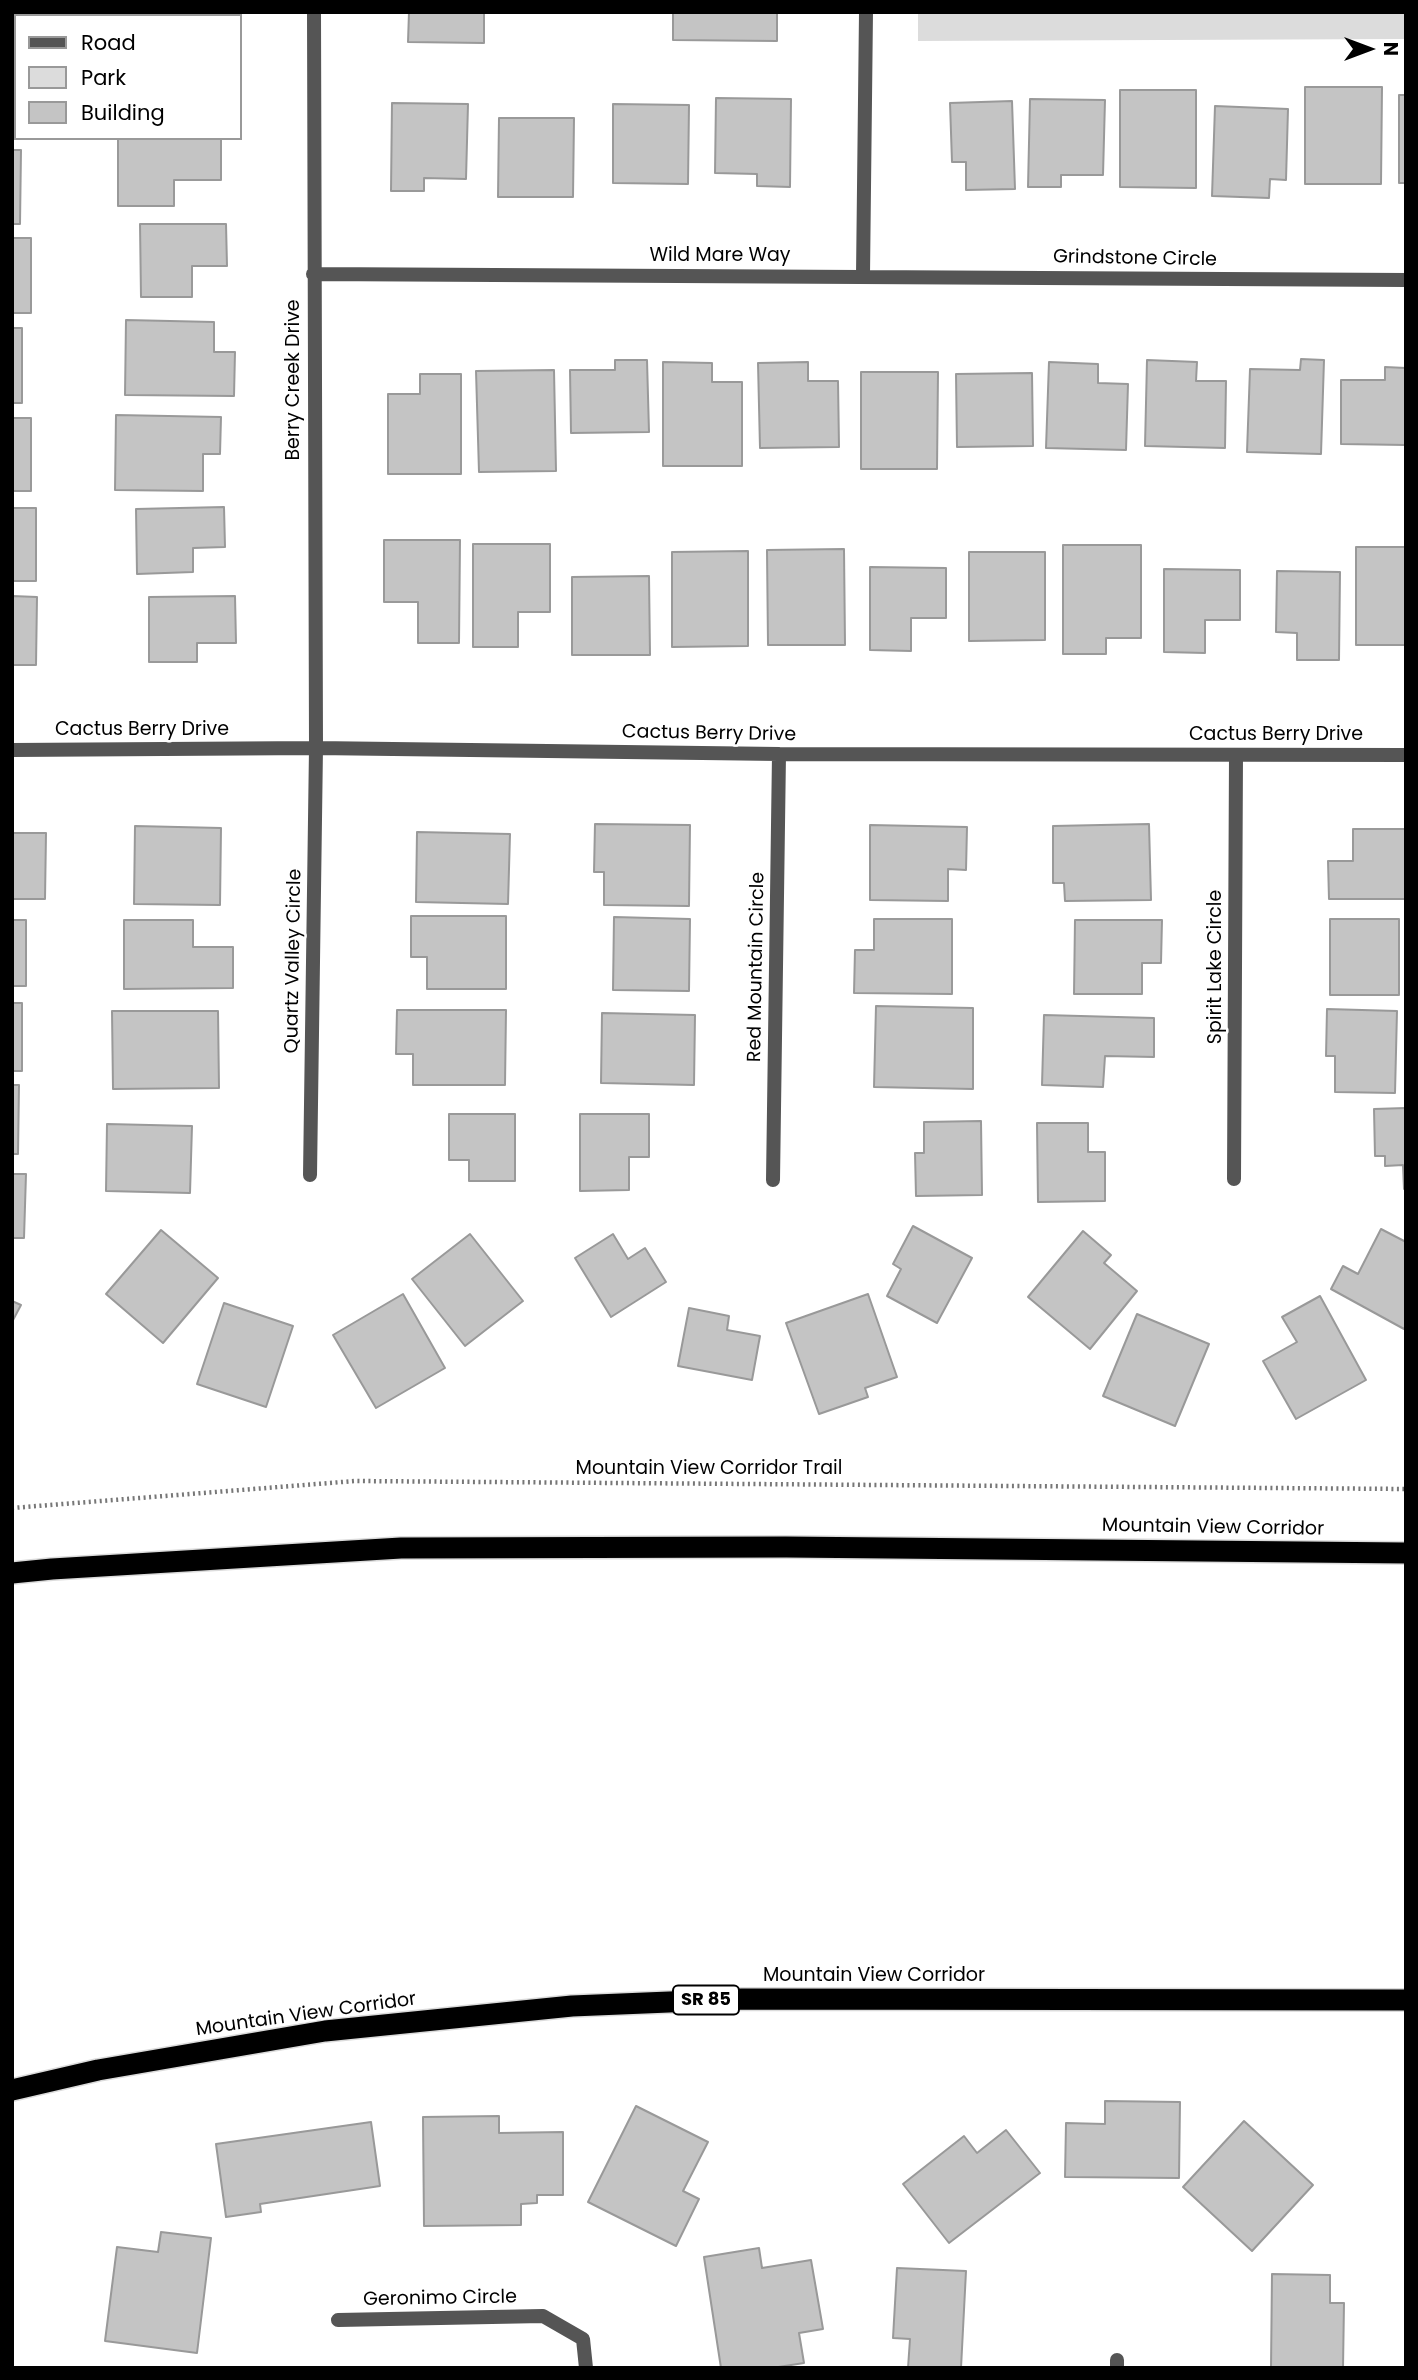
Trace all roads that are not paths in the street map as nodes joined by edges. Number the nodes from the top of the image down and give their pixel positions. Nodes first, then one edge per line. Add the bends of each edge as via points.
1 (314, 12) edge
2 (866, 12) edge
3 (313, 274) junction
4 (863, 275) junction
5 (1406, 280) edge
6 (316, 748) junction
7 (12, 750) edge
8 (779, 754) junction
9 (1236, 755) junction
10 (1406, 755) edge
11 (310, 1175) dead end
12 (1234, 1178) dead end
13 (773, 1180) dead end
14 (1406, 1553) edge
15 (12, 1573) edge
16 (1406, 2000) edge
17 (12, 2090) edge
18 (338, 2320) dead end
19 (586, 2368) edge

1 - 3 street, Berry Creek Drive
2 - 4 street
3 - 4 street, Wild Mare Way
3 - 6 street, Berry Creek Drive
4 - 5 street, Grindstone Circle
6 - 7 street, Cactus Berry Drive
6 - 8 street, Cactus Berry Drive
6 - 11 street, Quartz Valley Circle
8 - 9 street, Cactus Berry Drive
8 - 13 street, Red Mountain Circle
9 - 10 street, Cactus Berry Drive
9 - 12 street, Spirit Lake Circle
14 - 15 highway, Mountain View Corridor via 401,1548
16 - 17 highway, Mountain View Corridor / SR 85 via 742,1999 572,2006 325,2031 98,2070
18 - 19 street, Geronimo Circle via 543,2316 583,2339

